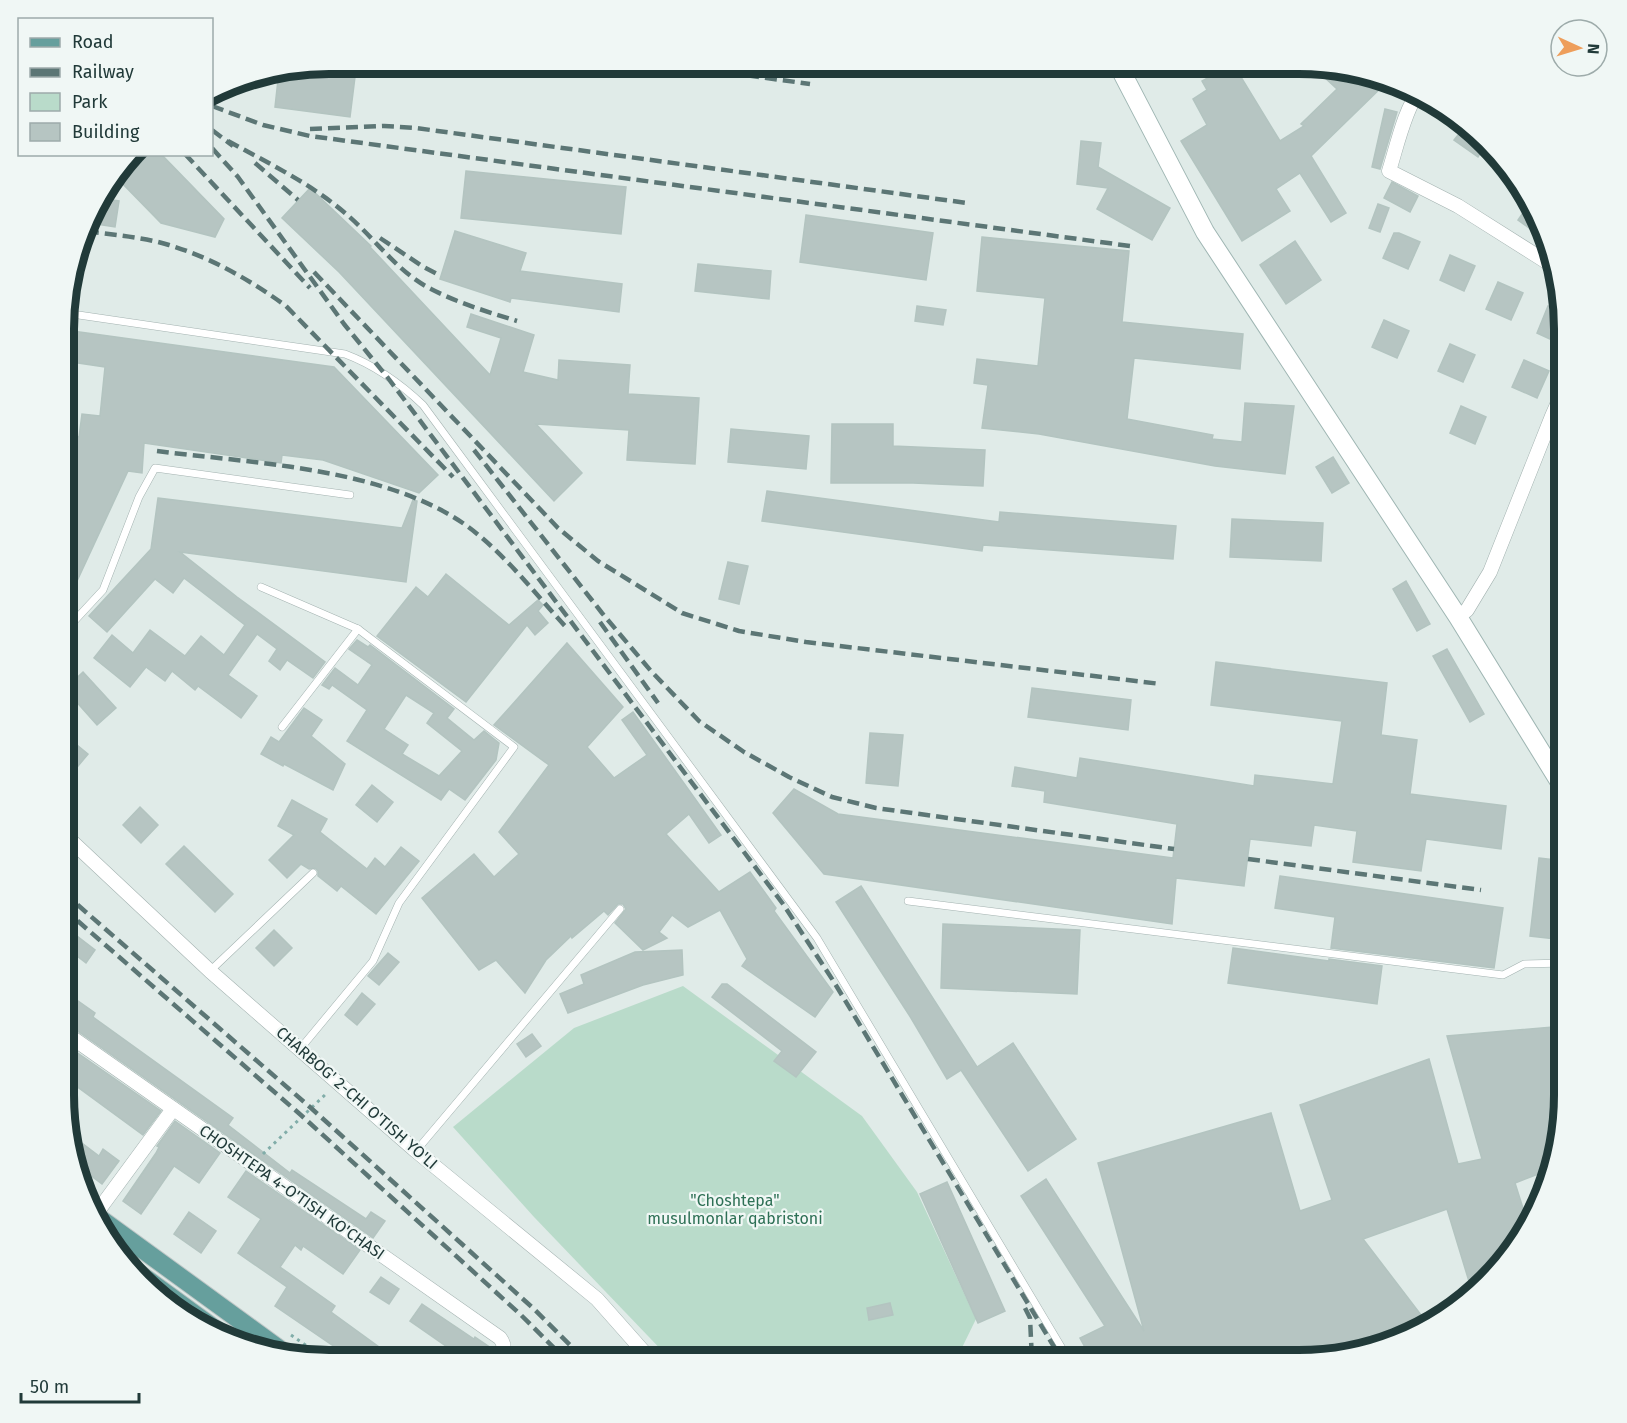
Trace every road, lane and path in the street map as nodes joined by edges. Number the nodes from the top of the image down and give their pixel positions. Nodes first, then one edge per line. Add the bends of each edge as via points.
1 (1123, 74) edge
2 (1414, 101) edge
3 (1544, 260) edge
4 (74, 314) edge
5 (1554, 410) edge
6 (350, 495) dead end
7 (261, 587) dead end
8 (1458, 617) junction
9 (74, 622) edge
10 (358, 629) junction
11 (282, 727) dead end
12 (1554, 773) edge
13 (74, 843) edge
14 (314, 873) dead end
15 (908, 901) dead end
16 (620, 909) dead end
17 (1554, 963) edge
18 (210, 971) junction
19 (74, 1039) edge
20 (300, 1049) junction
21 (338, 1082) junction
22 (173, 1109) junction
23 (416, 1151) junction
24 (252, 1164) junction
25 (99, 1206) edge
26 (111, 1227) edge
27 (271, 1343) edge
28 (504, 1350) edge
29 (642, 1350) edge
30 (1063, 1350) edge

1 - 8 street via 1205,232
2 - 3 street via 1389,171 1458,206
4 - 30 lane via 345,354 407,390 423,405 817,938
5 - 8 street via 1490,572 1467,610
6 - 9 lane via 155,468 139,497 104,590
7 - 10 lane
8 - 12 street
10 - 11 lane
10 - 20 lane via 514,747 399,903 373,961
13 - 18 street, CHARBOG' 2-CHI O'TISH YO'LI
14 - 18 lane
15 - 17 lane via 1503,975 1524,964
16 - 23 lane
18 - 20 street, CHARBOG' 2-CHI O'TISH YO'LI
19 - 22 street, CHOSHTEPA 4-O'TISH KO'CHASI
20 - 21 street, CHARBOG' 2-CHI O'TISH YO'LI
21 - 23 street, CHARBOG' 2-CHI O'TISH YO'LI
21 - 24 path
22 - 24 street, CHOSHTEPA 4-O'TISH KO'CHASI
22 - 25 street
23 - 29 street, CHARBOG' 2-CHI O'TISH YO'LI via 597,1299
24 - 28 street, CHOSHTEPA 4-O'TISH KO'CHASI via 500,1338
26 - 27 main road

